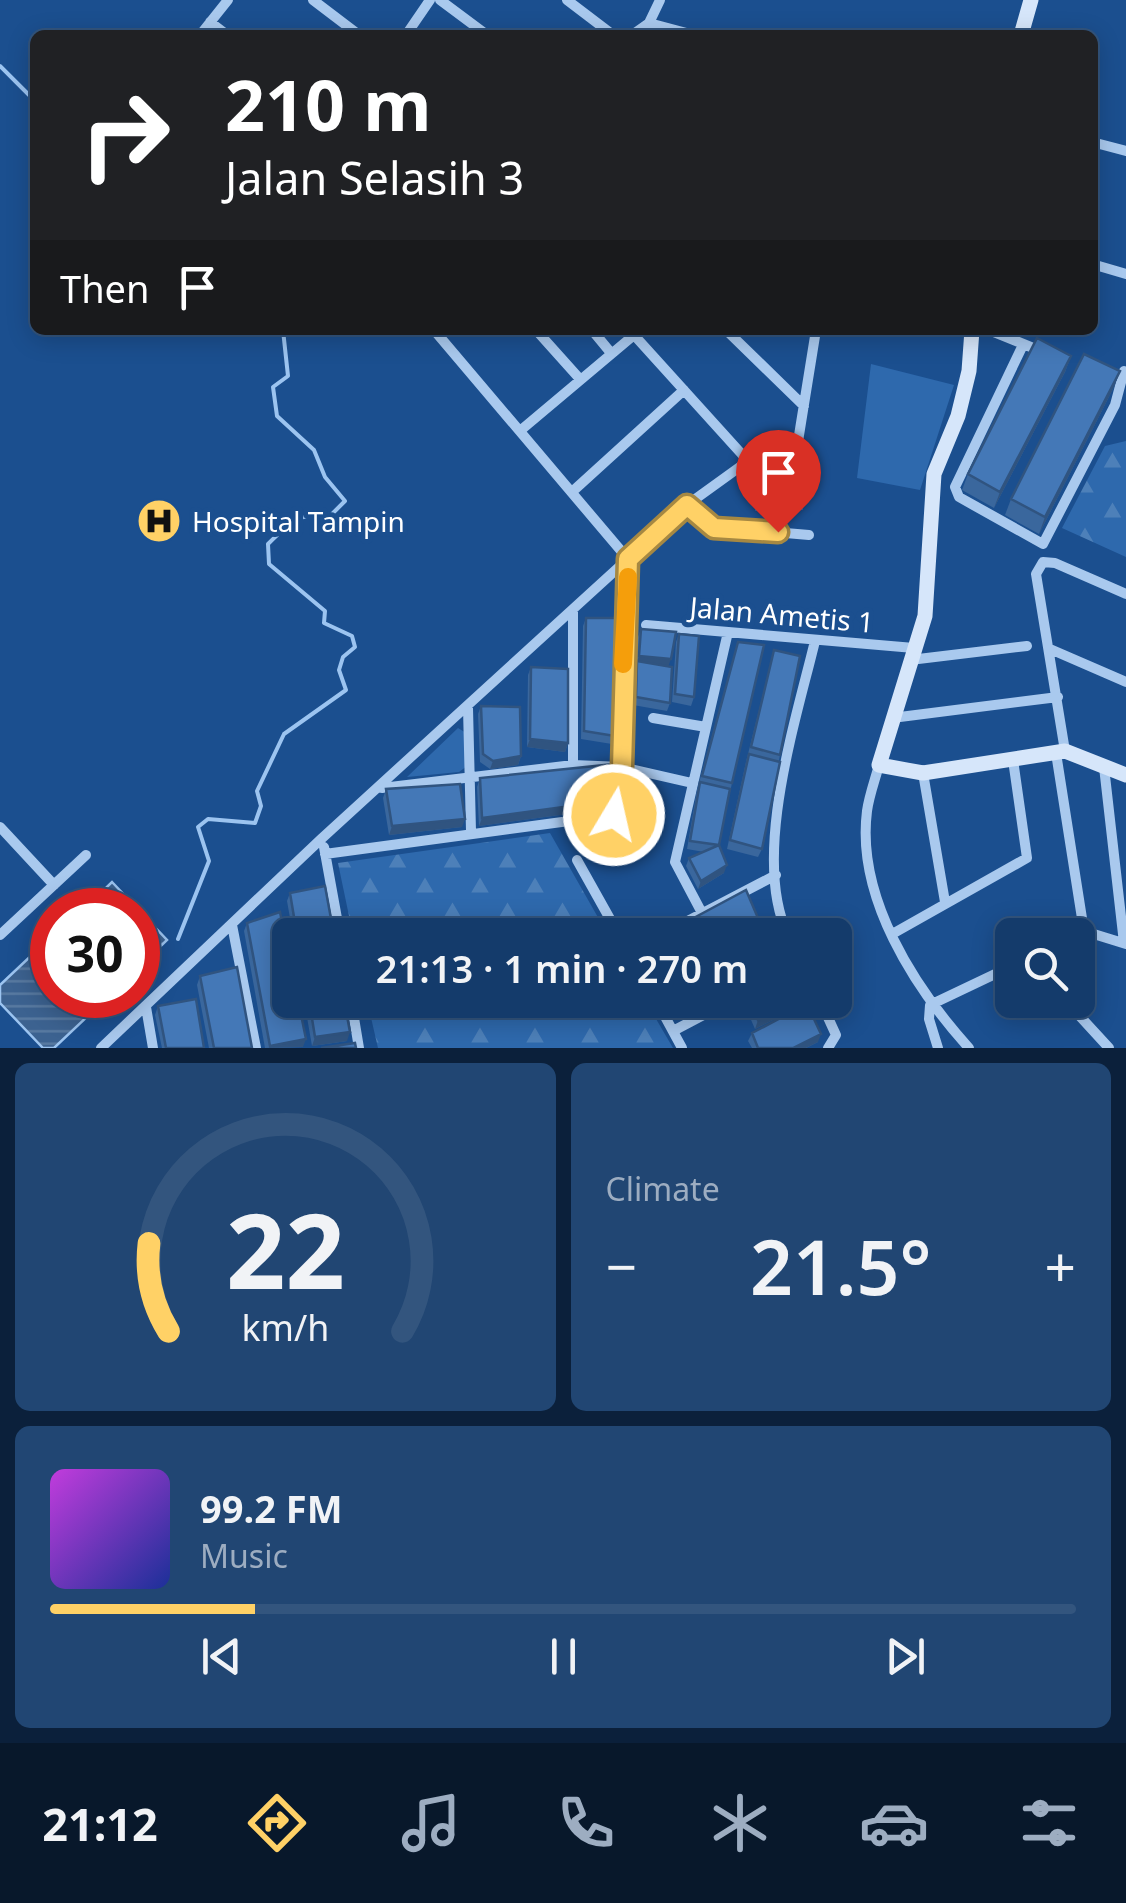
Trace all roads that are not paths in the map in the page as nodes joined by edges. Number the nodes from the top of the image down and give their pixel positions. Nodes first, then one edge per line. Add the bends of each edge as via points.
1 (228, 0) edge
2 (313, 0) edge
3 (430, 0) edge
4 (440, 0) edge
5 (567, 0) edge
6 (660, 0) edge
7 (1031, 0) edge
8 (210, 22) junction
9 (650, 23) junction
10 (204, 30) edge
11 (220, 30) edge
12 (353, 30) edge
13 (409, 30) edge
14 (481, 30) edge
15 (607, 30) edge
16 (640, 30) edge
17 (676, 30) edge
18 (1022, 30) edge
19 (1098, 144) edge
20 (1126, 151) edge
21 (1098, 266) edge
22 (1126, 274) edge
23 (438, 335) edge
24 (540, 335) edge
25 (596, 335) edge
26 (731, 335) edge
27 (815, 335) edge
28 (972, 335) edge
29 (999, 335) edge
30 (1022, 347) junction
31 (611, 353) junction
32 (1058, 355) edge
33 (1108, 367) edge
34 (1125, 371) edge
35 (579, 378) junction
36 (684, 390) junction
37 (804, 406) junction
38 (522, 430) junction
39 (748, 461) junction
40 (573, 491) junction
41 (687, 505) junction
42 (809, 535) dead end
43 (628, 559) junction
44 (1126, 594) edge
45 (574, 612) junction
46 (646, 625) edge
47 (728, 632) junction
48 (814, 641) junction
49 (1027, 646) dead end
50 (1050, 649) junction
51 (912, 654) junction
52 (1126, 682) edge
53 (1058, 697) junction
54 (468, 708) junction
55 (653, 718) dead end
56 (892, 718) junction
57 (706, 727) junction
58 (1060, 752) junction
59 (1013, 760) junction
60 (573, 765) junction
61 (880, 765) junction
62 (1104, 766) junction
63 (622, 767) junction
64 (924, 773) junction
65 (1126, 775) edge
66 (473, 777) junction
67 (692, 783) junction
68 (381, 788) junction
69 (0, 827) edge
70 (471, 831) junction
71 (322, 839) junction
72 (326, 854) junction
73 (86, 855) dead end
74 (577, 860) dead end
75 (1120, 862) edge
76 (776, 875) junction
77 (54, 885) junction
78 (946, 902) junction
79 (702, 913) junction
80 (337, 918) edge
81 (610, 918) edge
82 (693, 918) edge
83 (781, 918) edge
84 (1078, 918) edge
85 (232, 926) junction
86 (894, 934) junction
87 (0, 935) edge
88 (1095, 937) edge
89 (1125, 944) edge
90 (995, 974) edge
91 (160, 994) edge
92 (930, 1005) junction
93 (134, 1018) edge
94 (148, 1018) edge
95 (354, 1018) edge
96 (666, 1018) edge
97 (698, 1018) edge
98 (830, 1018) edge
99 (1082, 1018) edge
100 (673, 1031) junction
101 (832, 1045) edge
102 (101, 1048) edge
103 (153, 1048) edge
104 (256, 1048) edge
105 (359, 1048) edge
106 (682, 1048) edge
107 (938, 1048) edge
108 (969, 1048) edge
109 (1108, 1048) edge

1 - 8 street
2 - 12 street
3 - 13 street
4 - 14 street
5 - 15 street
6 - 9 street
7 - 18 street
8 - 10 street
8 - 11 street
9 - 16 street
9 - 17 street
19 - 20 street
21 - 22 street
23 - 38 street
24 - 35 street
25 - 31 street
26 - 37 street
27 - 37 street
28 - 51 street via 958,416 934,474 930,590
29 - 30 street
30 - 32 street
30 - 34 street via 955,487 960,497 1043,544 1115,405
31 - 35 street
31 - 36 street via 634,335
33 - 34 street
35 - 38 street
36 - 39 street
36 - 40 street
37 - 39 street via 795,460
38 - 40 street
39 - 41 street
40 - 43 street
41 - 42 street via 714,528
41 - 43 street
43 - 45 street
43 - 63 street
44 - 50 street via 1043,562 1036,574
45 - 54 street
45 - 60 street
46 - 47 street, Jalan Ametis 1
47 - 48 street, Jalan Ametis 1
47 - 57 street
48 - 51 street, Jalan Ametis 1
48 - 76 street via 776,813
49 - 51 street, Jalan Ametis 1
50 - 52 street
50 - 53 street
51 - 56 street
53 - 56 street
53 - 58 street
54 - 66 street
54 - 68 street
55 - 57 street
56 - 61 street
57 - 67 street
58 - 59 street
58 - 62 street
58 - 84 street
59 - 64 street
59 - 78 street via 1027,858
60 - 63 street
60 - 66 street
61 - 64 street
61 - 86 street via 867,810 868,859
62 - 65 street
62 - 75 street
63 - 67 street
63 - 70 street via 614,815
64 - 78 street
66 - 68 street
66 - 70 street
67 - 79 street via 675,862
68 - 71 street
69 - 77 street
70 - 72 street
71 - 72 street
71 - 85 street
72 - 80 street
73 - 77 street
74 - 81 street
75 - 89 street
76 - 79 street
76 - 83 street
77 - 87 street
78 - 86 street
79 - 82 street
85 - 91 street
85 - 104 street
86 - 92 street
88 - 89 street
90 - 92 street
92 - 107 street
92 - 108 street
93 - 102 street
94 - 103 street
95 - 105 street
96 - 100 street
97 - 100 street
98 - 101 street
99 - 109 street
100 - 106 street

